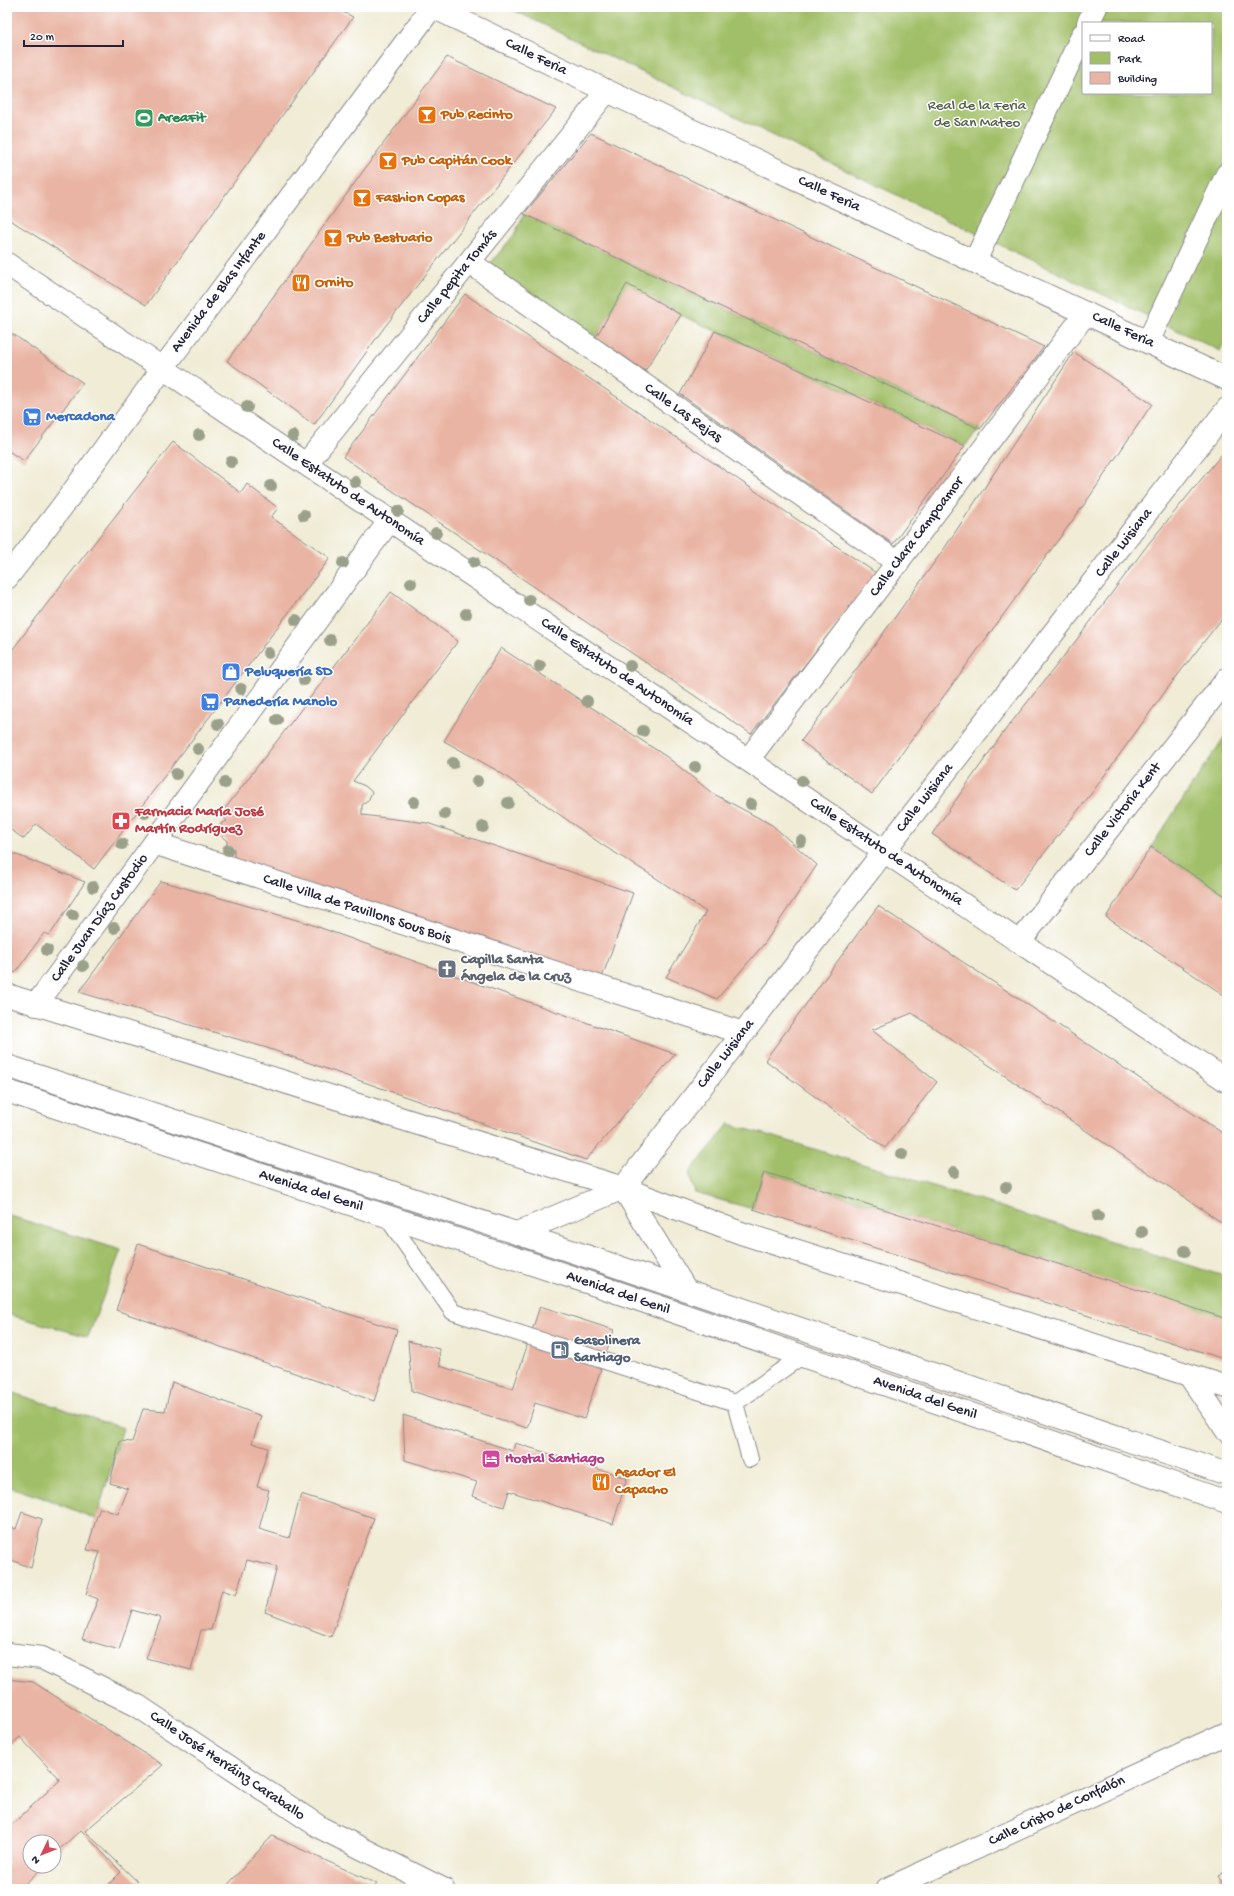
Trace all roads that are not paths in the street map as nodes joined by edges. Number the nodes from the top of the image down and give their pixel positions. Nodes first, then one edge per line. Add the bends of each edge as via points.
1 (432, 7) edge
2 (1096, 7) edge
3 (466, 14) edge
4 (1088, 22) edge
5 (1082, 36) edge
6 (607, 91) junction
7 (1227, 174) edge
8 (975, 261) junction
9 (469, 262) junction
10 (7, 264) edge
11 (1086, 313) junction
12 (1148, 342) junction
13 (163, 368) junction
14 (1227, 379) edge
15 (1227, 410) edge
16 (306, 464) junction
17 (390, 520) junction
18 (898, 563) junction
19 (7, 578) edge
20 (1227, 679) edge
21 (748, 760) junction
22 (154, 843) junction
23 (885, 850) junction
24 (1020, 941) junction
25 (7, 995) edge
26 (36, 1005) junction
27 (743, 1033) junction
28 (7, 1066) edge
29 (1227, 1081) edge
30 (7, 1091) edge
31 (623, 1188) junction
32 (386, 1216) junction
33 (517, 1233) junction
34 (686, 1290) junction
35 (802, 1356) junction
36 (1189, 1375) junction
37 (1227, 1387) edge
38 (734, 1404) junction
39 (1227, 1431) edge
40 (750, 1459) dead end
41 (1227, 1474) edge
42 (1227, 1502) edge
43 (7, 1654) edge
44 (1227, 1733) edge
45 (443, 1889) edge
46 (887, 1889) edge

1 - 3 street, Calle Feria
1 - 13 street, Avenida de Blas Infante
2 - 4 street
3 - 6 street, Calle Feria
5 - 8 street
6 - 8 street, Calle Feria
6 - 9 street, Calle pepita Tomás
7 - 12 street
8 - 11 street, Calle Feria
9 - 16 street, Calle pepita Tomás
9 - 18 street, Calle Las Rejas
10 - 13 street, Calle Estatuto de Autonomía
11 - 12 street, Calle Feria
11 - 18 street, Calle Clara Campoamor
12 - 14 street, Calle Feria
13 - 16 street, Calle Estatuto de Autonomía
13 - 19 street, Avenida de Blas Infante
15 - 23 street, Calle Luisiana
16 - 17 street, Calle Estatuto de Autonomía
17 - 21 street, Calle Estatuto de Autonomía
17 - 22 street, Calle Juan Díaz Custodio
18 - 21 street, Calle Clara Campoamor
20 - 24 street, Calle Victoria Kent
21 - 23 street, Calle Estatuto de Autonomía
22 - 26 street, Calle Juan Díaz Custodio
22 - 27 street, Calle Villa de Pavillons Sous Bois
23 - 24 street, Calle Estatuto de Autonomía
23 - 27 street, Calle Luisiana
24 - 29 street, Calle Estatuto de Autonomía
25 - 26 street
26 - 31 street
27 - 31 street, Calle Luisiana
28 - 33 street, Avenida del Genil
30 - 32 street, Avenida del Genil
31 - 33 street, Calle Luisiana
31 - 34 street
31 - 36 street via 741,1233
32 - 35 street, Avenida del Genil
32 - 38 lane via 452,1312
33 - 34 street, Avenida del Genil
34 - 41 street, Avenida del Genil
35 - 38 lane
35 - 42 street, Avenida del Genil
36 - 37 street
36 - 39 street
38 - 40 lane
43 - 45 street, Calle José Herráinz Caraballo via 42,1658 138,1706 321,1828
44 - 46 street, Calle Cristo de Confalón

